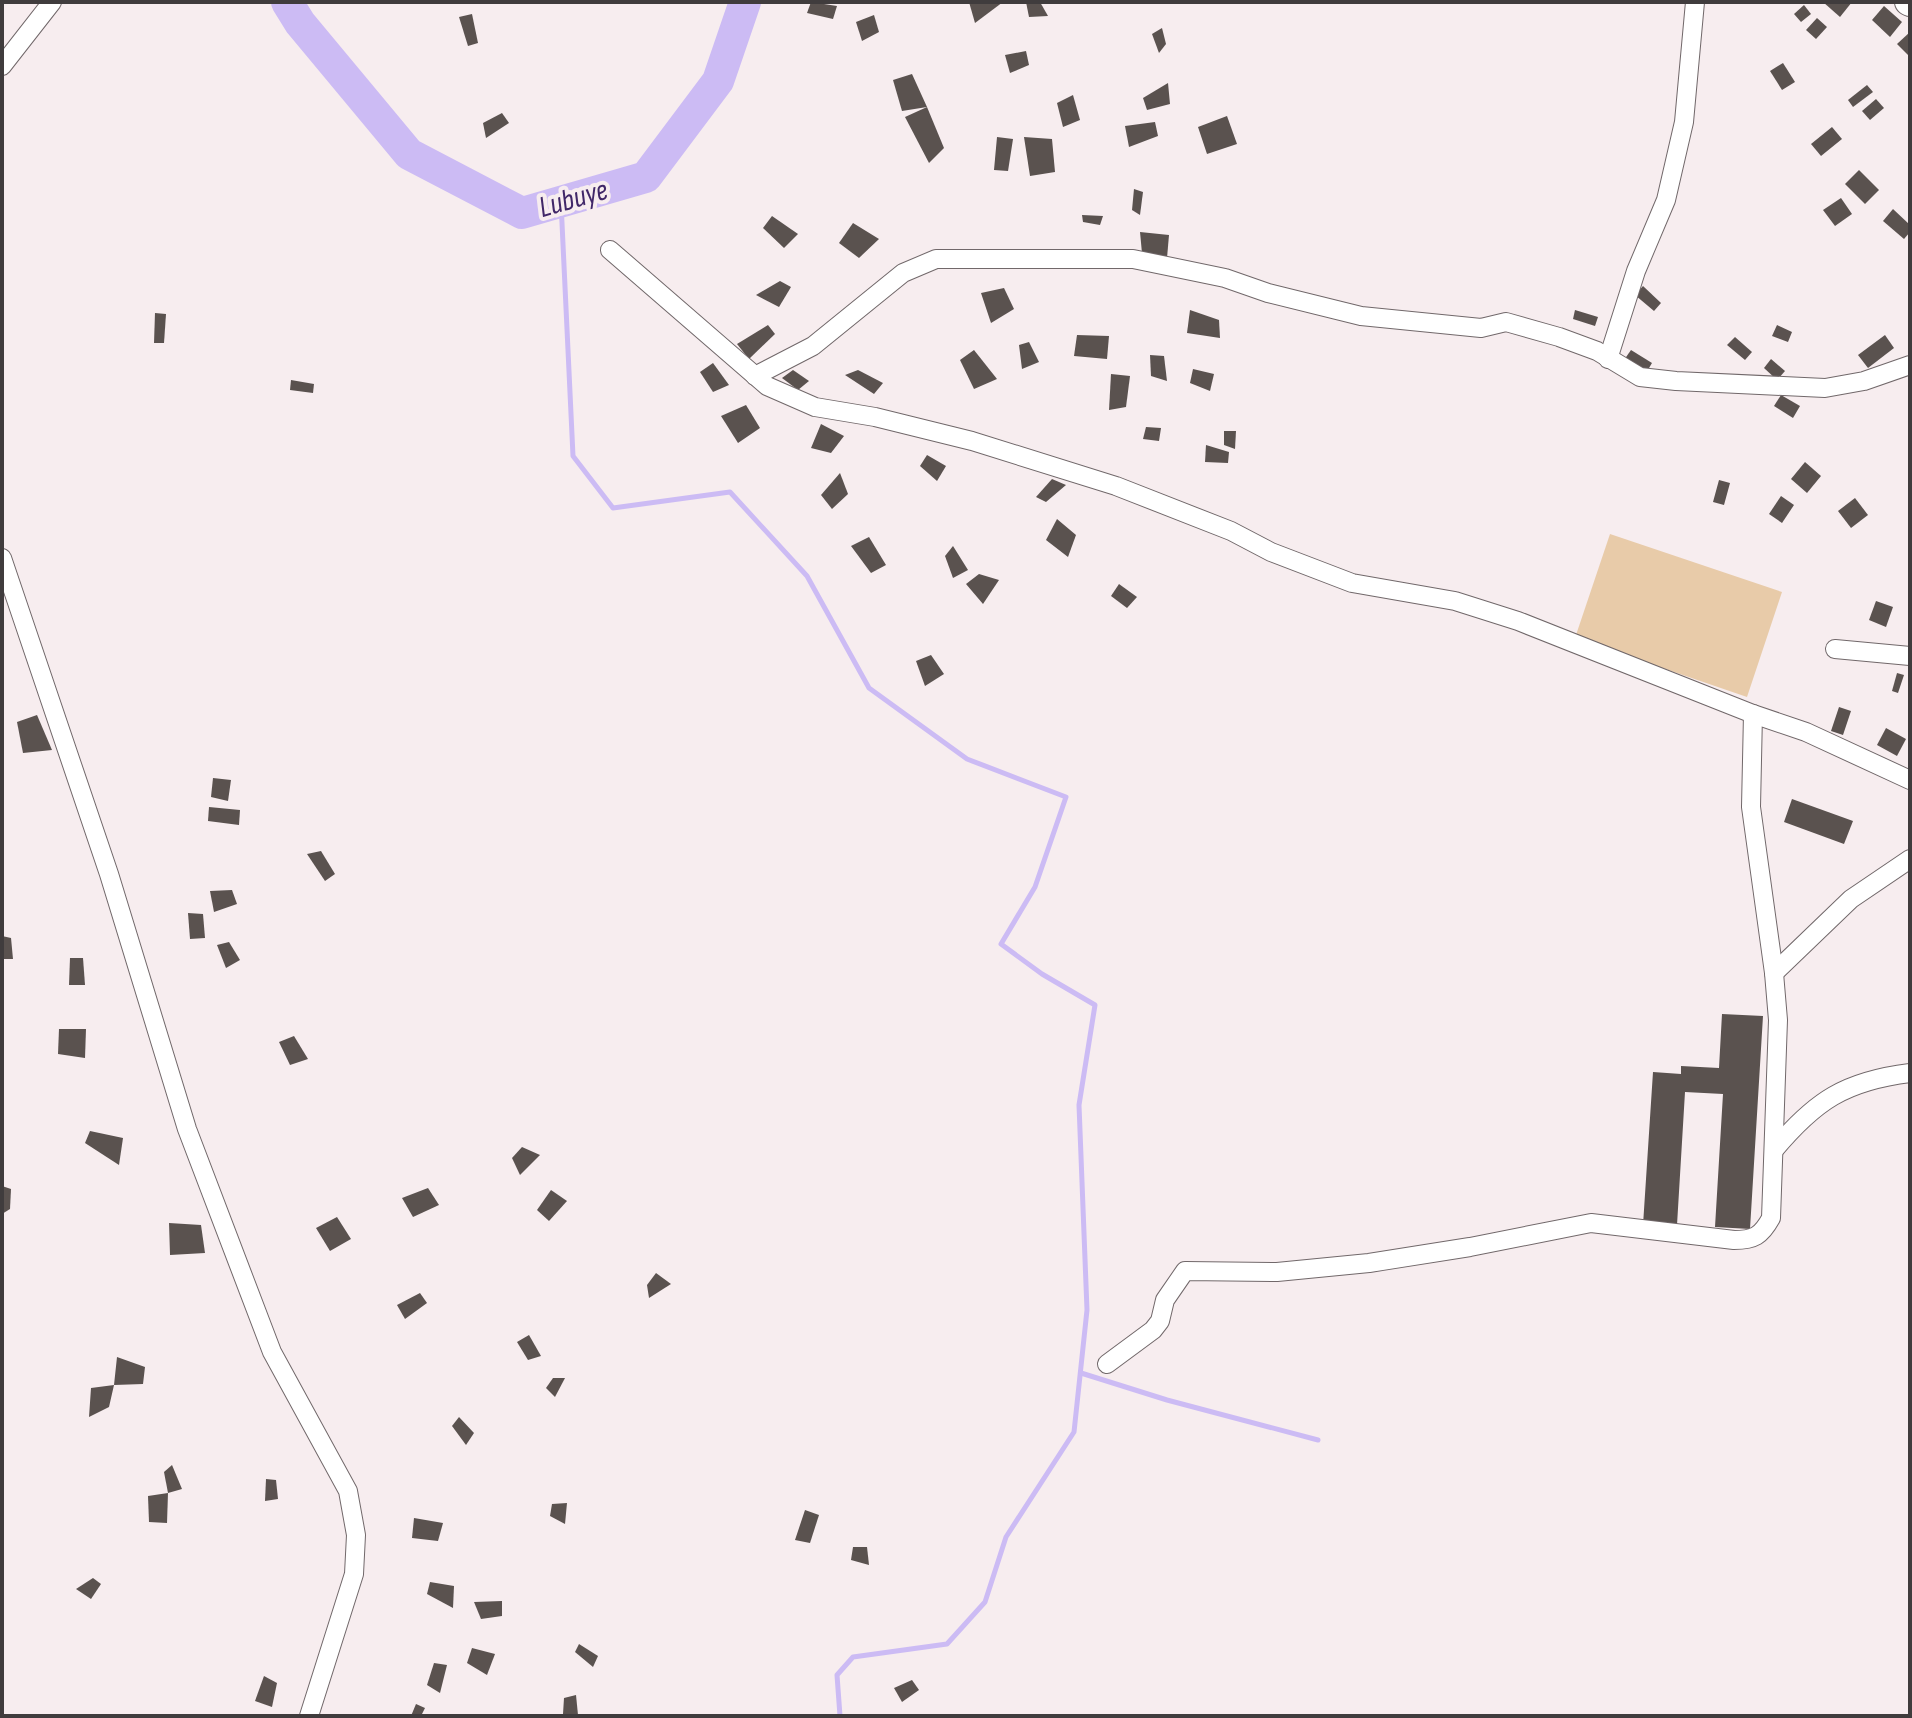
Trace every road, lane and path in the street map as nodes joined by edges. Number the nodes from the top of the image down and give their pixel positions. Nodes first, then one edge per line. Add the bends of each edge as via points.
1 (52, 2) edge
2 (1695, 2) edge
3 (2, 66) edge
4 (610, 250) dead end
5 (1608, 359) junction
6 (1910, 365) edge
7 (755, 376) junction
8 (2, 558) edge
9 (1835, 649) dead end
10 (1910, 656) edge
11 (1753, 714) junction
12 (1910, 780) edge
13 (1910, 859) edge
14 (1774, 973) junction
15 (1910, 1073) edge
16 (1774, 1150) junction
17 (1107, 1364) dead end
18 (309, 1716) edge

1 - 3 street
2 - 5 street via 1684,122 1666,200
4 - 7 street
5 - 6 street via 1640,377 1825,388
5 - 7 street via 1506,322 1481,328 1361,316 1133,259 936,259 903,273 813,346
7 - 11 street via 815,407 972,441 1116,486 1352,583 1455,601 1518,621
8 - 18 street via 109,874 187,1129 272,1352 348,1491 356,1535 354,1574
9 - 10 street
11 - 12 street
11 - 14 street via 1751,807
13 - 14 street via 1851,899
14 - 16 street
15 - 16 street via 1854,1085 1817,1105
16 - 17 street via 1771,1218 1762,1235 1750,1240 1591,1223 1369,1263 1277,1272 1185,1271 1153,1330

